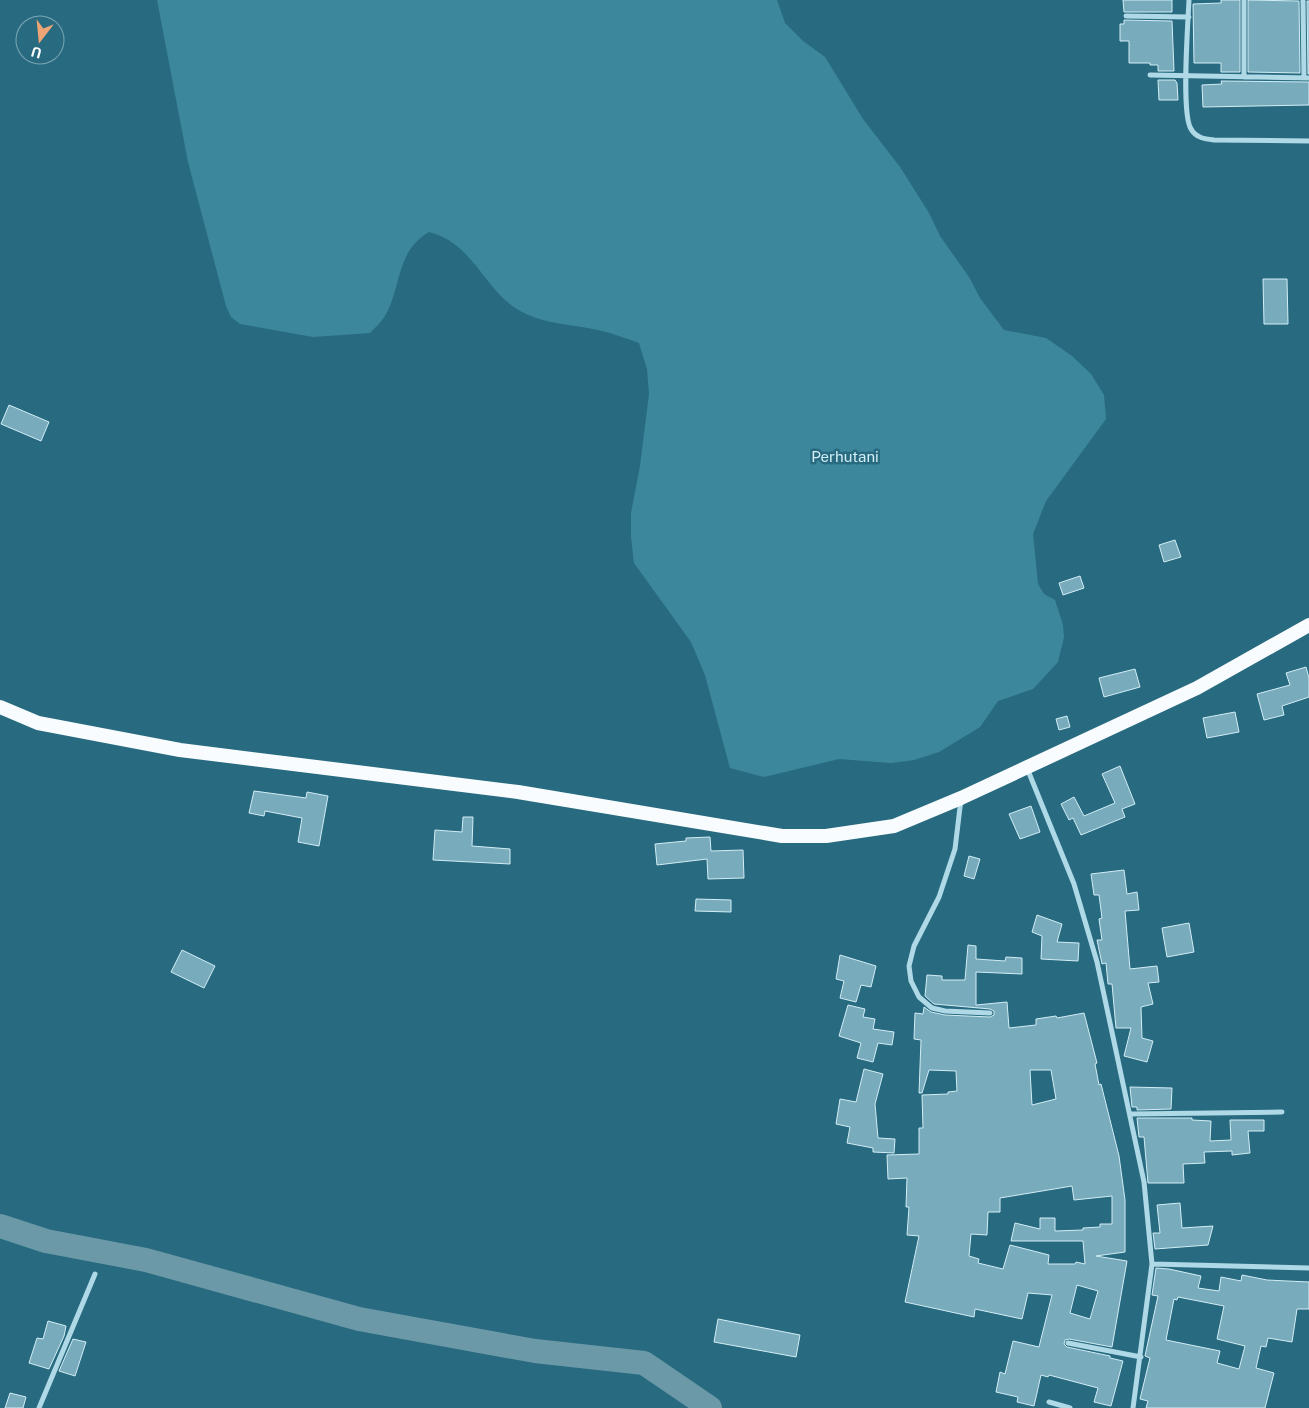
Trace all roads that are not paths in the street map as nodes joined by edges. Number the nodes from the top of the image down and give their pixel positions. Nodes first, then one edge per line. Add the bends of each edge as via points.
1 (1189, 0) edge
2 (1244, 0) edge
3 (1303, 0) edge
4 (1126, 16) dead end
5 (1188, 17) junction
6 (1150, 75) dead end
7 (1186, 76) junction
8 (1244, 77) junction
9 (1306, 78) edge
10 (1309, 142) edge
11 (1309, 625) edge
12 (0, 707) edge
13 (1027, 768) junction
14 (961, 798) junction
15 (990, 1012) dead end
16 (1282, 1112) dead end
17 (1130, 1114) junction
18 (1152, 1264) junction
19 (1309, 1268) edge
20 (95, 1274) dead end
21 (1068, 1343) dead end
22 (1142, 1357) junction
23 (1049, 1402) dead end
24 (40, 1408) edge
25 (1070, 1408) edge
26 (1133, 1408) edge

1 - 5 street
2 - 8 street
3 - 9 street
4 - 5 street
5 - 7 street
6 - 7 street
7 - 8 street
7 - 10 street via 1189,125 1197,136 1214,140
8 - 9 street
11 - 13 highway via 1197,688
12 - 14 highway via 38,723 180,750 518,792 782,836 835,835 894,826
13 - 14 highway
13 - 17 street via 1074,884 1097,962
14 - 15 street via 955,848 939,897 914,946 908,966 910,981 919,997 932,1008
16 - 17 street
17 - 18 street via 1144,1182
18 - 19 street
18 - 22 street
20 - 24 street
21 - 22 street
22 - 26 street
23 - 25 street

